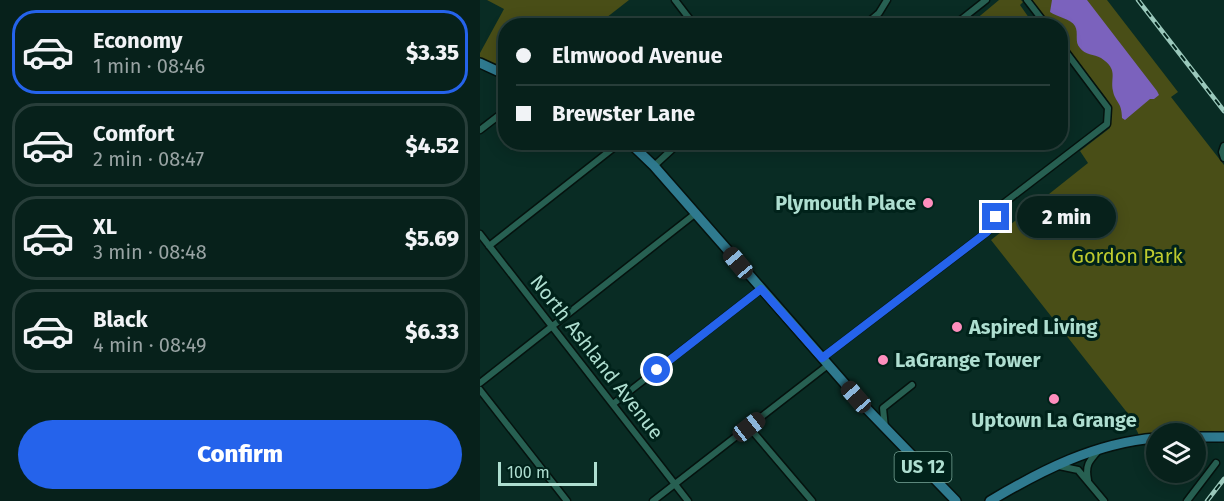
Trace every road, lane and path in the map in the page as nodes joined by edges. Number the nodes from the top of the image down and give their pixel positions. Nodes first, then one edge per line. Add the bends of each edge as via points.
1 (675, 0) edge
2 (887, 0) edge
3 (986, 0) edge
4 (1026, 0) edge
5 (689, 18) edge
6 (873, 18) edge
7 (963, 18) edge
8 (1041, 18) edge
9 (1068, 55) edge
10 (480, 63) edge
11 (498, 71) edge
12 (498, 116) edge
13 (480, 130) edge
14 (1224, 146) edge
15 (611, 150) edge
16 (637, 150) edge
17 (671, 150) edge
18 (1224, 158) edge
19 (654, 166) junction
20 (696, 213) junction
21 (480, 234) edge
22 (489, 246) junction
23 (761, 289) junction
24 (552, 326) junction
25 (825, 362) junction
26 (480, 383) edge
27 (912, 385) dead end
28 (480, 390) edge
29 (613, 405) junction
30 (749, 427) junction
31 (888, 431) junction
32 (1206, 437) edge
33 (1224, 437) edge
34 (1146, 439) edge
35 (1101, 449) junction
36 (1216, 463) dead end
37 (1055, 466) junction
38 (1089, 481) junction
39 (675, 484) junction
40 (567, 501) edge
41 (653, 501) edge
42 (688, 501) edge
43 (812, 501) edge
44 (956, 501) edge
45 (990, 501) edge
46 (1104, 501) edge
47 (1187, 501) edge

1 - 5 street
2 - 6 street
3 - 7 street
4 - 8 street
9 - 25 street via 1108,108 1107,124 995,210 994,222 987,232
10 - 11 main road
12 - 13 street
14 - 18 street
15 - 22 street
16 - 19 main road, US 12
17 - 19 street
19 - 20 main road, US 12
20 - 23 main road, US 12
20 - 24 street
21 - 22 street, North Ashland Avenue
22 - 24 street, North Ashland Avenue
23 - 25 main road, US 12
23 - 29 street
24 - 26 street
24 - 29 street, North Ashland Avenue
25 - 30 street
25 - 31 main road, US 12
27 - 31 street via 883,408
28 - 40 street
29 - 39 street, North Ashland Avenue
30 - 39 street
30 - 43 street
31 - 44 main road, US 12
32 - 33 main road
34 - 35 main road
35 - 37 main road
35 - 38 street via 1087,463
36 - 47 street
37 - 38 street via 1073,468
37 - 45 main road
38 - 46 street
39 - 41 street
39 - 42 street, North Ashland Avenue

